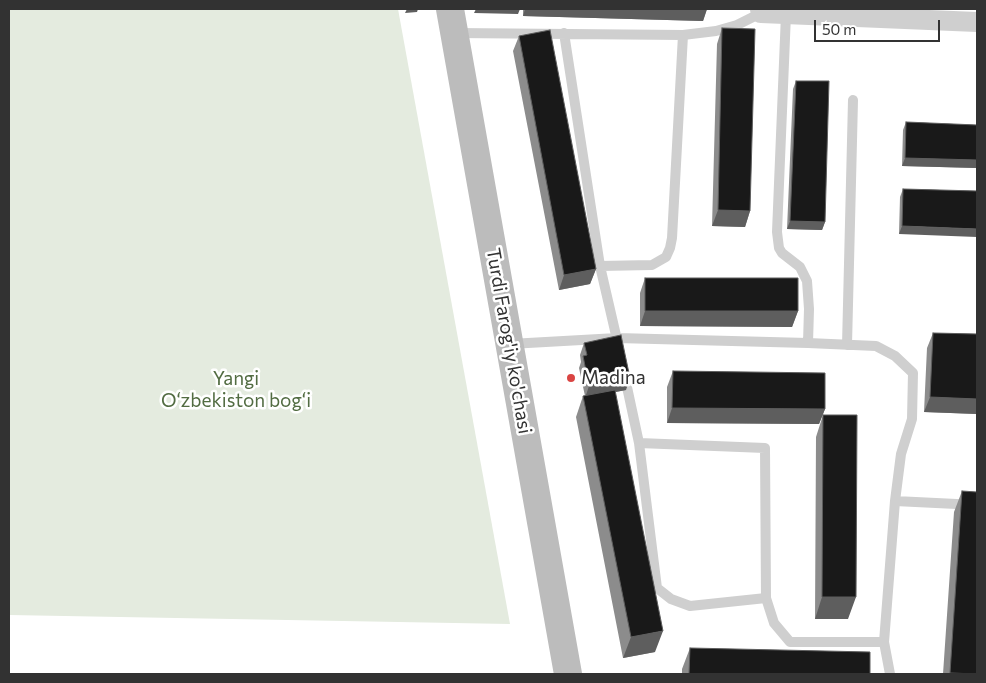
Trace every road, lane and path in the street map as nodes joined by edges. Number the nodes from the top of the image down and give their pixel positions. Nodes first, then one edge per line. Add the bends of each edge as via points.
1 (761, 11) edge
2 (786, 14) junction
3 (452, 21) edge
4 (977, 22) edge
5 (564, 33) junction
6 (682, 35) junction
7 (853, 100) dead end
8 (600, 266) junction
9 (616, 338) junction
10 (808, 343) junction
11 (509, 344) junction
12 (847, 345) junction
13 (640, 443) junction
14 (895, 501) junction
15 (977, 505) edge
16 (766, 598) junction
17 (884, 642) junction
18 (568, 674) edge
19 (890, 674) edge

1 - 2 street
1 - 6 lane via 737,25
2 - 4 street
2 - 10 lane via 777,232 782,254 800,267 807,281
3 - 5 lane
3 - 11 main road, Turdi Farog'iy ko'chasi
5 - 6 lane
5 - 8 lane
6 - 8 lane via 670,248 666,256 652,265
7 - 12 lane
8 - 9 lane
9 - 10 lane
9 - 11 lane
9 - 13 lane
10 - 12 lane
11 - 18 main road, Turdi Farog'iy ko'chasi
12 - 14 lane via 876,346 896,356 913,373 912,419 901,454
13 - 16 lane via 657,588 690,606
13 - 16 lane via 765,448
14 - 15 lane
14 - 17 lane
16 - 17 lane via 774,623 790,642
17 - 19 lane

